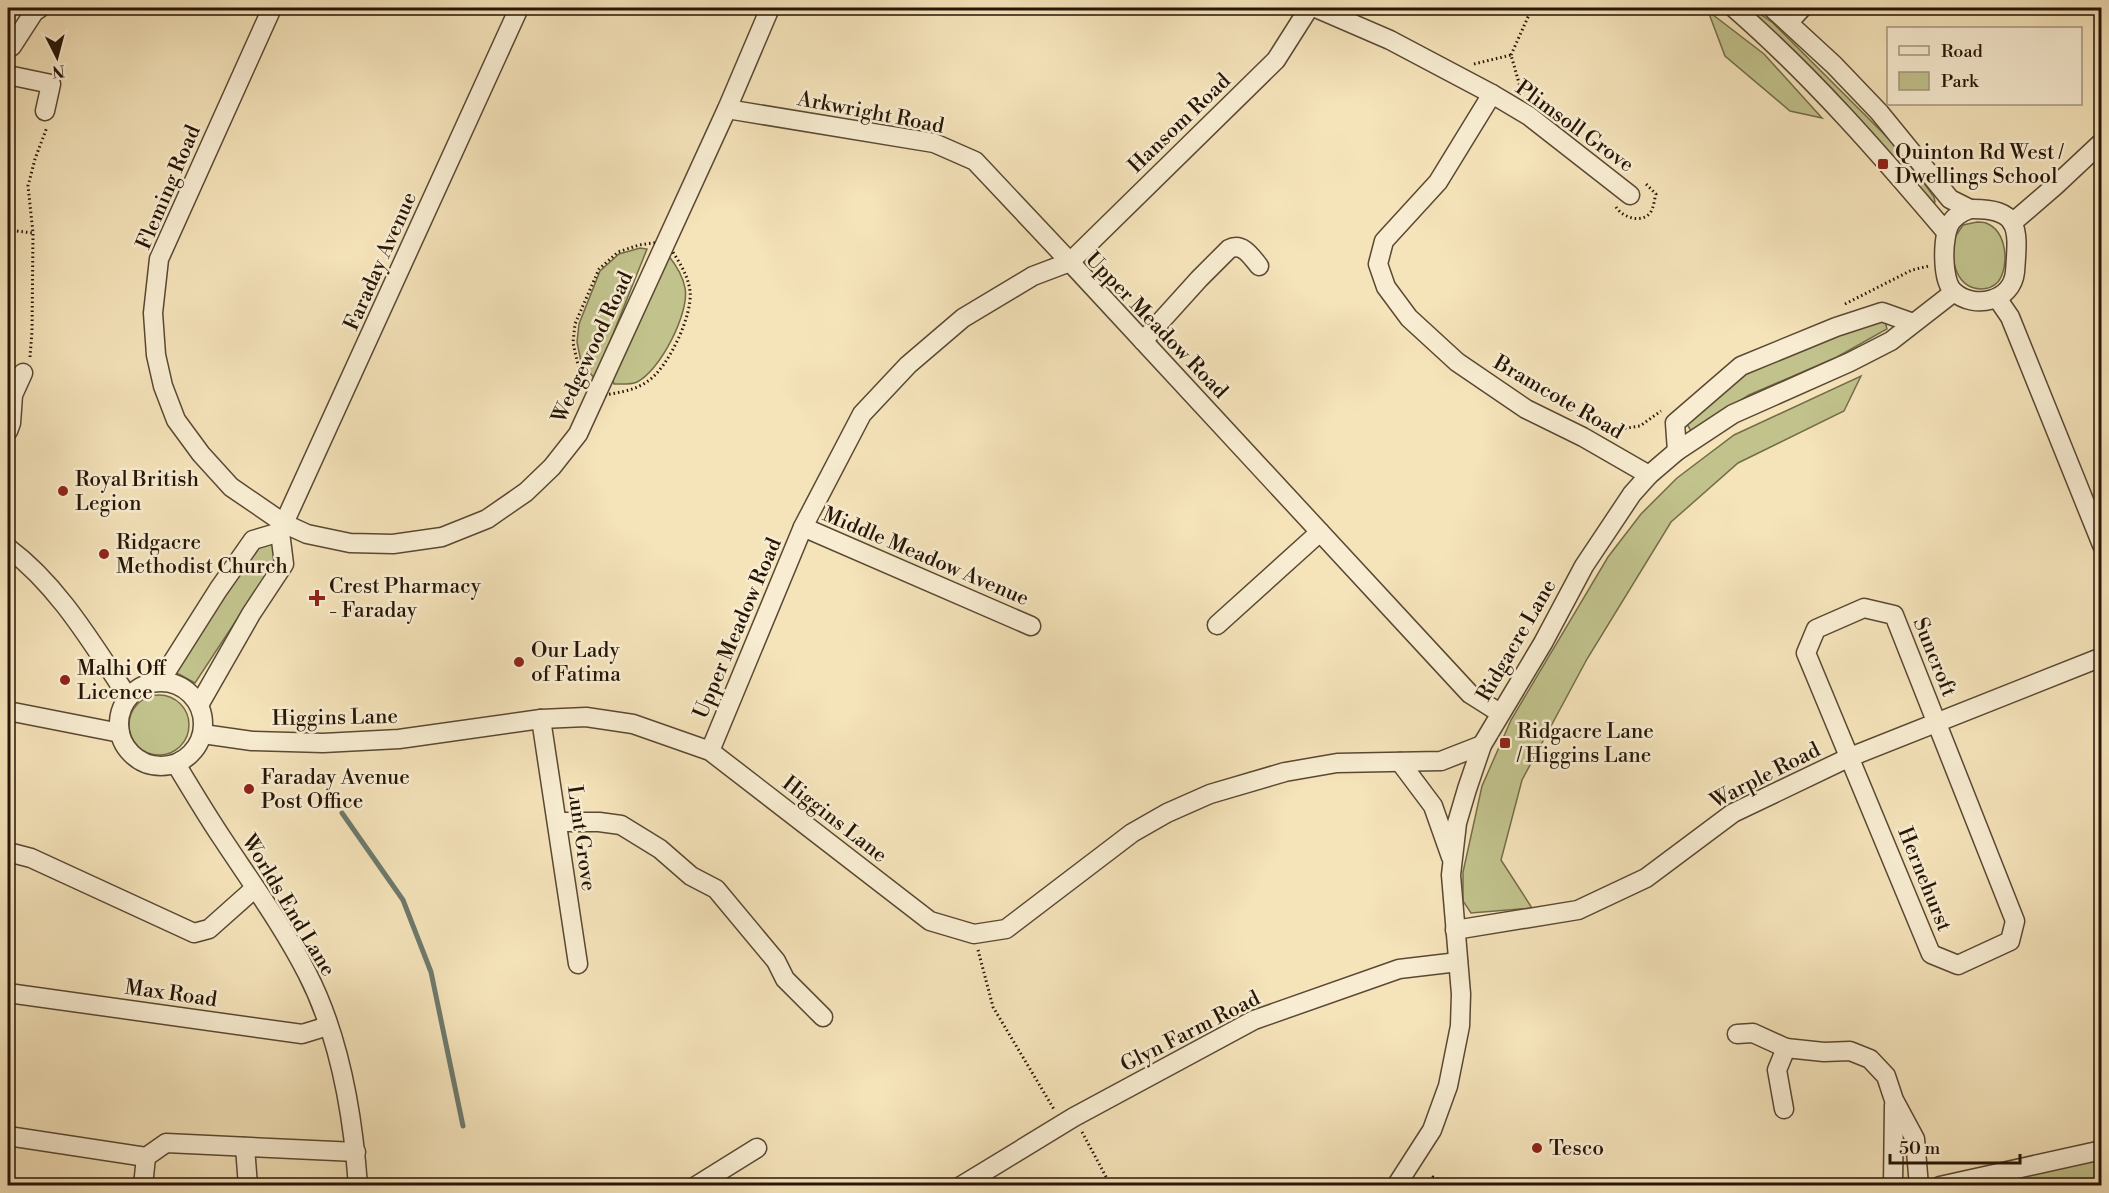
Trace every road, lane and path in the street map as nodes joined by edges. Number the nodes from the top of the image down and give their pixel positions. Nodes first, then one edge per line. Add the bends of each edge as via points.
1 (40, 8) edge
2 (272, 8) edge
3 (519, 8) edge
4 (770, 8) edge
5 (1309, 8) edge
6 (1316, 8) edge
7 (1532, 8) edge
8 (1734, 8) edge
9 (1772, 8) edge
10 (1802, 8) edge
11 (1789, 22) junction
12 (8, 49) edge
13 (1510, 55) junction
14 (1466, 67) dead end
15 (8, 75) edge
16 (1492, 94) junction
17 (727, 109) junction
18 (1529, 116) junction
19 (46, 119) joint
20 (2102, 142) edge
21 (1630, 195) dead end
22 (1970, 209) junction
23 (2012, 223) junction
24 (8, 230) edge
25 (1946, 232) junction
26 (33, 233) junction
27 (1070, 262) junction
28 (1259, 266) dead end
29 (1954, 292) junction
30 (1997, 298) junction
31 (1913, 323) junction
32 (1143, 341) junction
33 (23, 373) joint
34 (8, 431) edge
35 (1677, 451) junction
36 (1649, 475) junction
37 (803, 527) junction
38 (282, 528) junction
39 (1320, 532) junction
40 (2102, 545) edge
41 (8, 548) edge
42 (1217, 625) dead end
43 (1031, 626) dead end
44 (2102, 657) edge
45 (161, 680) junction
46 (128, 697) junction
47 (199, 705) junction
48 (8, 711) edge
49 (1500, 713) junction
50 (541, 718) junction
51 (1937, 721) junction
52 (120, 733) junction
53 (202, 734) junction
54 (1482, 745) junction
55 (710, 751) junction
56 (1850, 757) junction
57 (1400, 762) junction
58 (176, 764) junction
59 (557, 822) junction
60 (8, 852) edge
61 (1452, 861) junction
62 (255, 888) junction
63 (1455, 930) junction
64 (974, 934) junction
65 (1458, 962) junction
66 (578, 964) dead end
67 (8, 993) edge
68 (824, 1017) dead end
69 (328, 1026) junction
70 (1737, 1034) dead end
71 (1786, 1048) junction
72 (1894, 1100) junction
73 (1784, 1109) dead end
74 (1068, 1121) junction
75 (8, 1136) edge
76 (245, 1147) junction
77 (757, 1148) dead end
78 (2102, 1150) edge
79 (356, 1152) junction
80 (146, 1157) junction
81 (1422, 1181) dead end
82 (143, 1185) edge
83 (248, 1185) edge
84 (358, 1185) edge
85 (696, 1185) edge
86 (961, 1185) edge
87 (1111, 1185) edge
88 (1396, 1185) edge
89 (1454, 1185) edge
90 (1893, 1185) edge
91 (1918, 1185) edge
92 (1940, 1185) edge

1 - 12 street
2 - 38 street, Fleming Road via 159,259 153,313 156,355 176,420 231,487
3 - 38 street, Faraday Avenue
4 - 17 street, Wedgewood Road
5 - 27 street, Hansom Road via 1276,60
6 - 16 street, Plimsoll Grove via 1389,40
7 - 13 path
8 - 25 street via 1773,41 1858,129
9 - 11 street
10 - 11 street
11 - 22 street via 1879,112 1950,199
13 - 14 path
13 - 18 path
15 - 19 street via 51,84
16 - 18 street, Plimsoll Grove
16 - 36 street, Bramcote Road via 1438,182 1384,241 1378,264 1386,287 1409,318 1457,362 1526,409
17 - 27 street, Arkwright Road via 934,143 975,161
17 - 38 street, Wedgewood Road via 578,434 526,492 487,519 442,537 393,544 350,543
18 - 21 street, Plimsoll Grove
19 - 26 path via 28,186
20 - 23 street
22 - 23 street via 1987,209
22 - 25 street via 1955,217
23 - 30 street via 2018,238 2014,278 2008,291
24 - 26 path
25 - 29 street via 1944,262 1948,284
26 - 33 path via 30,360
27 - 32 street, Upper Meadow Road
27 - 37 street, Upper Meadow Road via 1033,276 963,318 908,365 862,414
28 - 32 street via 1241,248 1228,249
29 - 30 street via 1974,302
29 - 31 street, Ridgacre Lane
30 - 40 street via 2010,318
31 - 35 street, Ridgacre Lane via 1850,362 1733,414
31 - 35 street via 1882,312 1741,366 1675,423
32 - 39 street, Upper Meadow Road
33 - 34 street via 12,395
35 - 36 street, Ridgacre Lane
36 - 49 street, Ridgacre Lane via 1584,566
37 - 43 street, Middle Meadow Avenue
37 - 55 street, Upper Meadow Road
38 - 45 street via 253,540
38 - 47 street via 284,564
39 - 42 street
39 - 49 street, Upper Meadow Road via 1470,694
41 - 46 street via 66,606
44 - 51 street, Warple Road
45 - 46 street
45 - 47 street via 185,689
46 - 52 street via 119,719
47 - 53 street via 204,724
48 - 52 street
49 - 54 street, Ridgacre Lane
50 - 53 street, Higgins Lane via 399,739 323,743 252,741
50 - 55 street, Higgins Lane via 586,717 633,724
50 - 59 street, Lunt Grove
51 - 56 street, Warple Road
51 - 56 street, Suncroft via 1894,615 1864,608 1816,629 1806,653
51 - 56 street, Hernehurst via 2014,921 2010,941 1958,965 1931,954
52 - 58 street via 125,748 144,763
53 - 58 street via 192,753
54 - 57 street, Higgins Lane via 1441,761
54 - 61 street, Ridgacre Lane via 1457,822
55 - 64 street, Higgins Lane via 930,921
56 - 63 street, Warple Road via 1733,813 1646,878 1578,910
57 - 61 street via 1433,806
57 - 64 street, Higgins Lane via 1337,763 1285,772 1210,794 1132,833 1006,930
58 - 62 street, Worlds End Lane
59 - 66 street, Lunt Grove
59 - 68 street via 621,825 660,849 691,876 716,889 776,961 785,979
60 - 62 street via 31,858 194,933 210,929
61 - 63 street, Ridgacre Lane
62 - 69 street, Worlds End Lane via 308,974
63 - 65 street, Ridgacre Lane
64 - 74 path via 993,1007
65 - 74 street, Glyn Farm Road via 1399,969 1254,1020
65 - 88 street, Ridgacre Lane via 1460,1026 1448,1086 1432,1130
67 - 69 street, Max Road via 302,1034
69 - 79 street, Worlds End Lane via 345,1083
70 - 71 street via 1753,1033
71 - 72 street via 1850,1051 1870,1059 1886,1076
71 - 73 street via 1777,1070
72 - 90 street
72 - 91 street via 1914,1139
74 - 86 street, Glyn Farm Road
74 - 87 path
75 - 80 street
76 - 79 street
76 - 80 street via 166,1143
76 - 83 street
77 - 85 street
78 - 92 street
79 - 84 street, Worlds End Lane
80 - 82 street
81 - 89 path via 1427,1184 1433,1177

